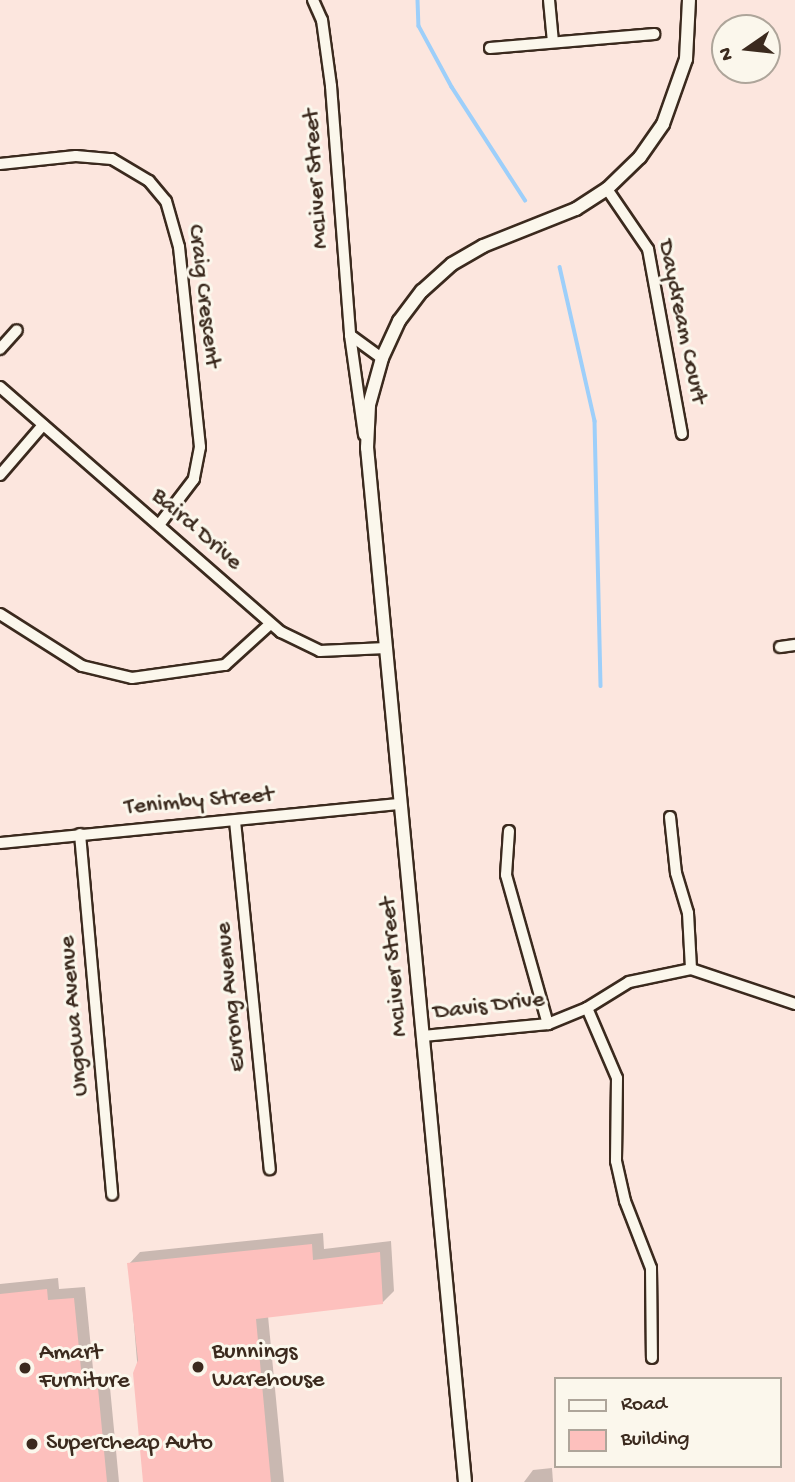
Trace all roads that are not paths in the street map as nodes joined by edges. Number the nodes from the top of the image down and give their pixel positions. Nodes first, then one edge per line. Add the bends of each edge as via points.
1 (313, 0) edge
2 (549, 0) edge
3 (689, 0) edge
4 (654, 34) dead end
5 (553, 42) junction
6 (490, 48) dead end
7 (0, 164) edge
8 (607, 189) junction
9 (17, 330) dead end
10 (350, 335) junction
11 (0, 349) edge
12 (382, 358) junction
13 (0, 387) edge
14 (43, 425) junction
15 (682, 434) dead end
16 (367, 448) junction
17 (0, 475) edge
18 (159, 525) junction
19 (0, 614) edge
20 (270, 624) junction
21 (795, 645) edge
22 (780, 647) dead end
23 (386, 648) junction
24 (401, 804) junction
25 (670, 817) dead end
26 (235, 821) junction
27 (509, 831) dead end
28 (80, 834) junction
29 (0, 843) edge
30 (691, 969) junction
31 (795, 1004) edge
32 (587, 1007) junction
33 (548, 1024) junction
34 (423, 1036) junction
35 (270, 1169) dead end
36 (112, 1195) dead end
37 (652, 1358) dead end
38 (465, 1482) edge

1 - 10 street, McLiver Street via 322,20
2 - 5 street
3 - 8 street, McLiver Street via 686,59 663,124 640,157
4 - 5 street
5 - 6 street
7 - 18 street, Craig Crescent via 76,156 112,159 149,181 166,201 179,247 200,447 194,479
8 - 12 street, McLiver Street via 576,209 452,264 422,291 399,321
8 - 15 street, Daydream Court via 648,249
9 - 11 street
10 - 12 street
10 - 16 street, McLiver Street
12 - 16 street, McLiver Street via 369,405
13 - 14 street, Baird Drive
14 - 17 street
14 - 18 street, Baird Drive
16 - 23 street, McLiver Street
18 - 20 street, Baird Drive
19 - 20 street via 82,667 132,678 225,664
20 - 23 street, Baird Drive via 320,651
21 - 22 street
23 - 24 street, McLiver Street
24 - 26 street, Tenimby Street
24 - 34 street, McLiver Street
25 - 30 street via 676,873 688,913
26 - 28 street, Tenimby Street
26 - 35 street, Eurong Avenue
27 - 33 street via 506,875
28 - 29 street, Tenimby Street
28 - 36 street, Ungowa Avenue
30 - 31 street
30 - 32 street, Davis Drive via 629,982
32 - 33 street, Davis Drive
32 - 37 street via 617,1078 616,1161 625,1201 651,1268
33 - 34 street, Davis Drive
34 - 38 street, McLiver Street

